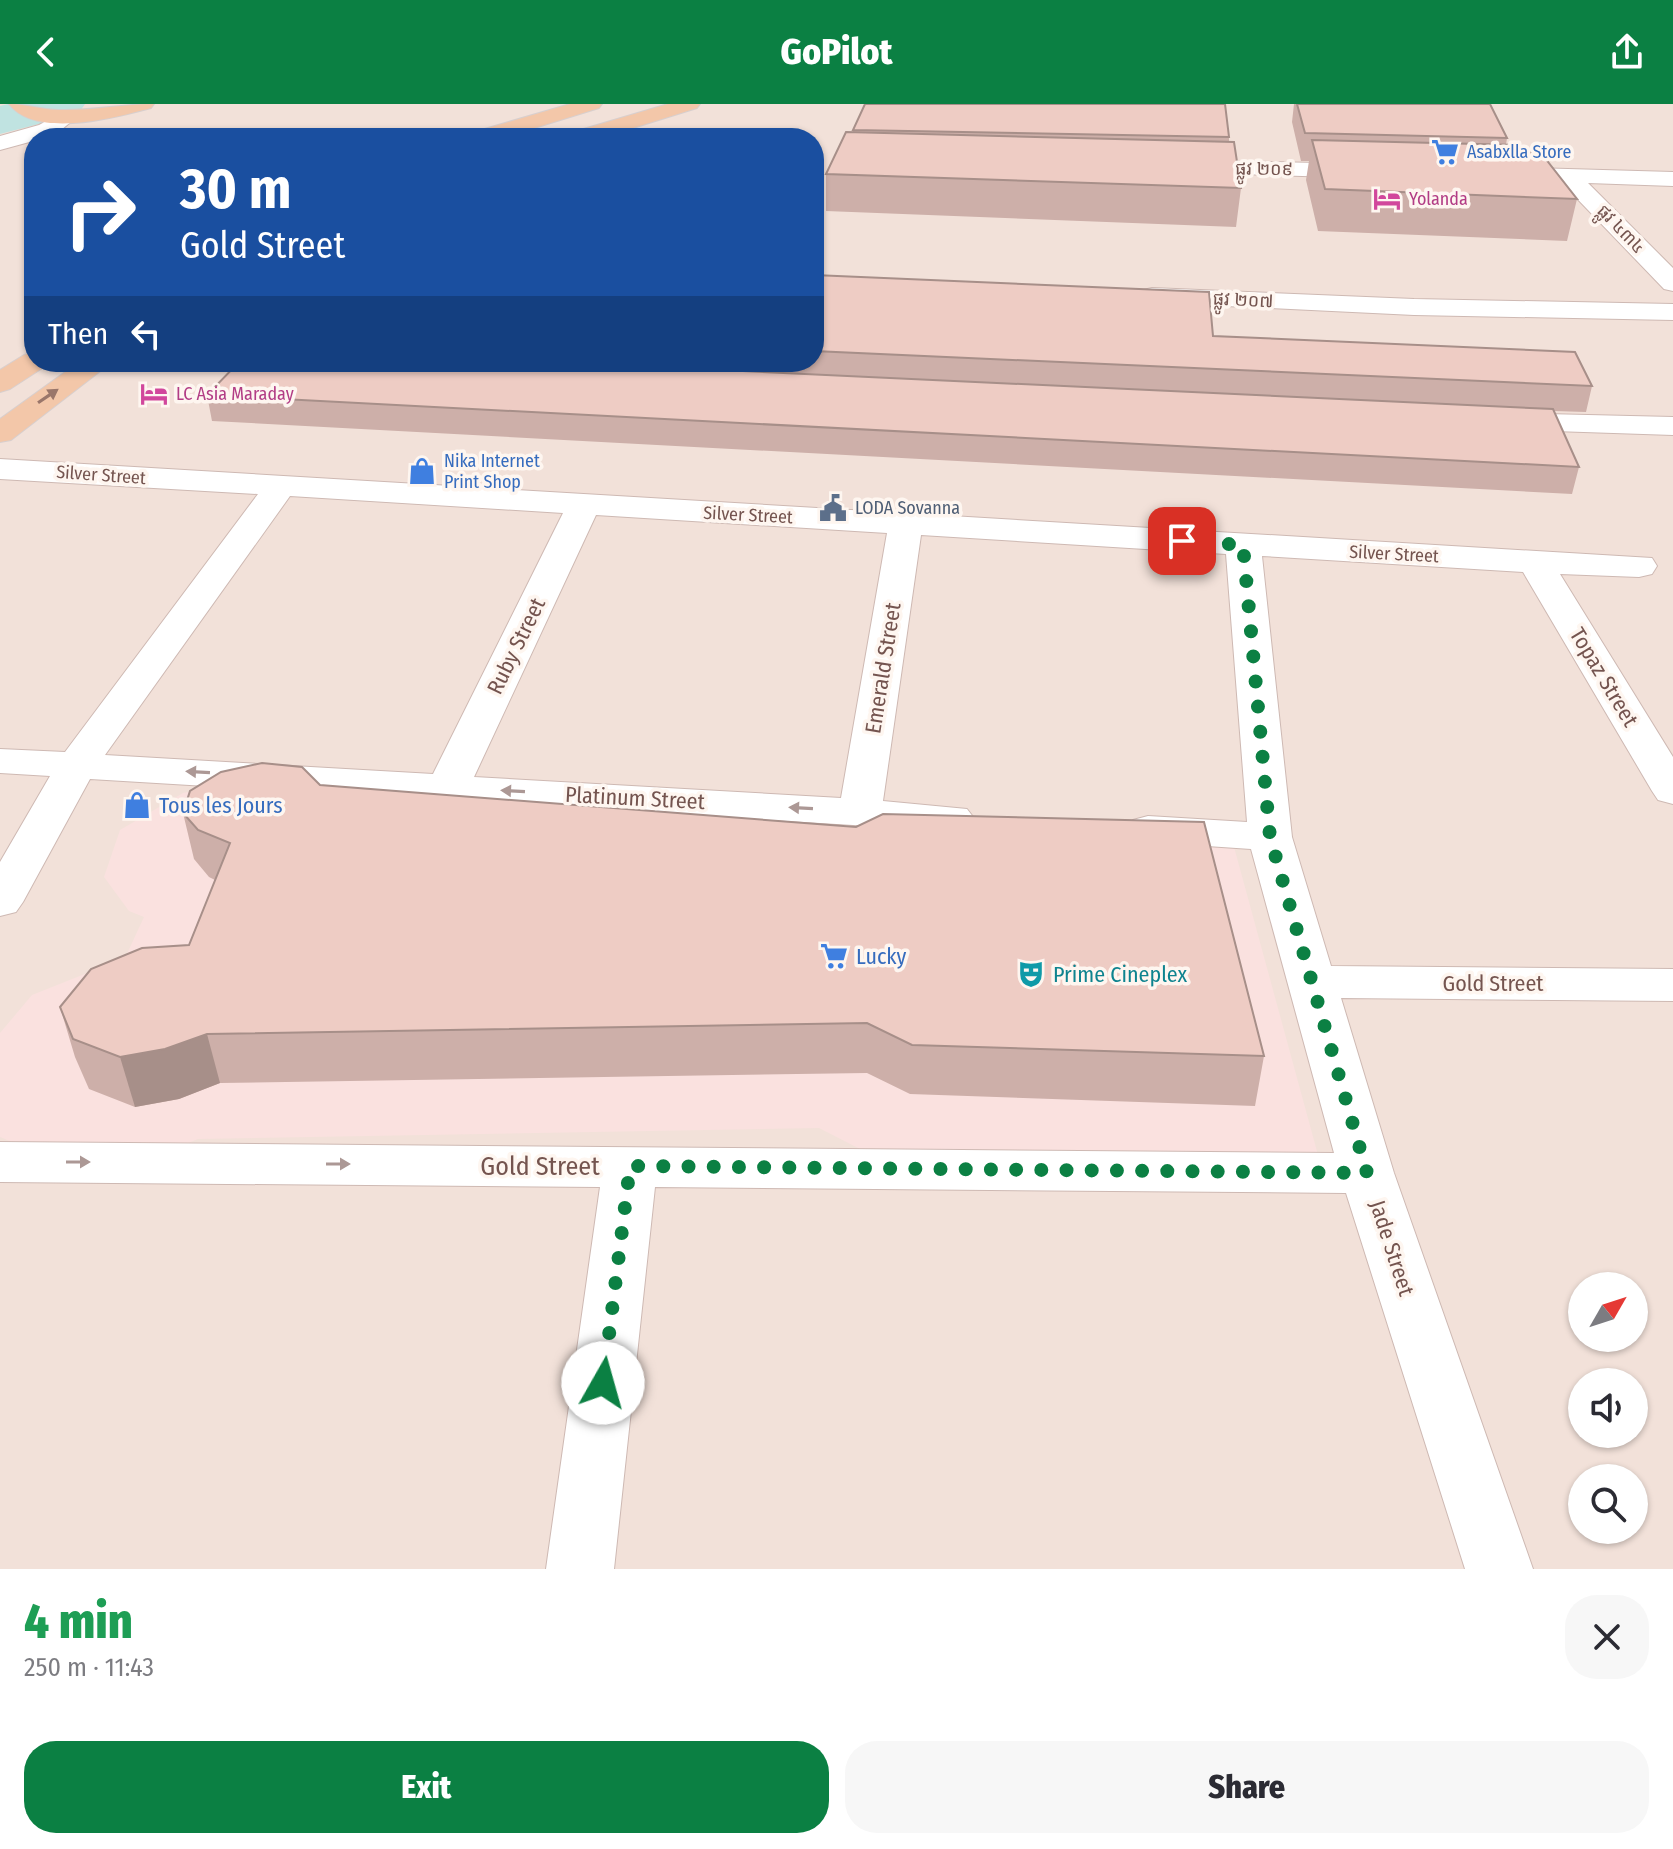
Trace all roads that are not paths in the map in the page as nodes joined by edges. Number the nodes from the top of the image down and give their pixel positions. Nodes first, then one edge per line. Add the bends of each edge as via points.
1 (19, 104) edge
2 (144, 104) edge
3 (592, 104) edge
4 (626, 104) edge
5 (658, 104) edge
6 (690, 104) edge
7 (66, 116) junction
8 (50, 128) edge
9 (512, 128) edge
10 (575, 128) edge
11 (579, 128) edge
12 (584, 128) edge
13 (24, 136) edge
14 (0, 143) edge
15 (1156, 167) edge
16 (1394, 172) edge
17 (1473, 174) edge
18 (1568, 176) junction
19 (1673, 179) edge
20 (1673, 283) edge
21 (1130, 295) edge
22 (1673, 312) edge
23 (24, 367) edge
24 (84, 372) edge
25 (0, 383) edge
26 (1467, 421) edge
27 (1673, 426) edge
28 (0, 433) edge
29 (0, 469) edge
30 (281, 486) junction
31 (584, 505) junction
32 (906, 524) junction
33 (1243, 545) junction
34 (1535, 562) junction
35 (1639, 566) dead end
36 (0, 761) edge
37 (77, 765) junction
38 (448, 787) junction
39 (1673, 791) edge
40 (860, 812) junction
41 (983, 819) edge
42 (1107, 827) edge
43 (1270, 837) junction
44 (0, 902) edge
45 (1314, 982) junction
46 (1673, 985) edge
47 (0, 1162) edge
48 (630, 1166) junction
49 (1367, 1173) junction
50 (580, 1569) edge
51 (1499, 1569) edge

1 - 7 main road via 35,113
2 - 7 main road
3 - 9 main road
4 - 10 main road
5 - 11 main road
6 - 12 main road
7 - 8 street
13 - 14 street
15 - 16 street, ផ្លូវ ២០៩
17 - 18 street
18 - 19 street
18 - 20 street, ផ្លូវ ៤៣៤
21 - 22 street, ផ្លូវ ២០៧
23 - 25 main road
28 -> 24 main road
26 - 27 street
29 - 30 street, Silver Street
30 - 31 street, Silver Street
30 - 37 street
31 - 32 street, Silver Street
31 - 38 street, Ruby Street
32 - 33 street, Silver Street
32 - 40 street, Emerald Street
33 - 34 street, Silver Street
33 - 43 street, Jade Street
34 - 35 street, Silver Street
34 - 39 street, Topaz Street
36 - 37 street, Platinum Street
38 -> 37 street, Platinum Street
37 - 44 street
40 -> 38 street, Platinum Street
40 - 41 street, Platinum Street
42 - 43 street
43 - 45 street, Jade Street
45 - 46 street, Gold Street
45 - 49 street, Jade Street
47 -> 48 street, Gold Street
48 - 49 street, Gold Street
48 - 50 street
49 - 51 street, Jade Street

